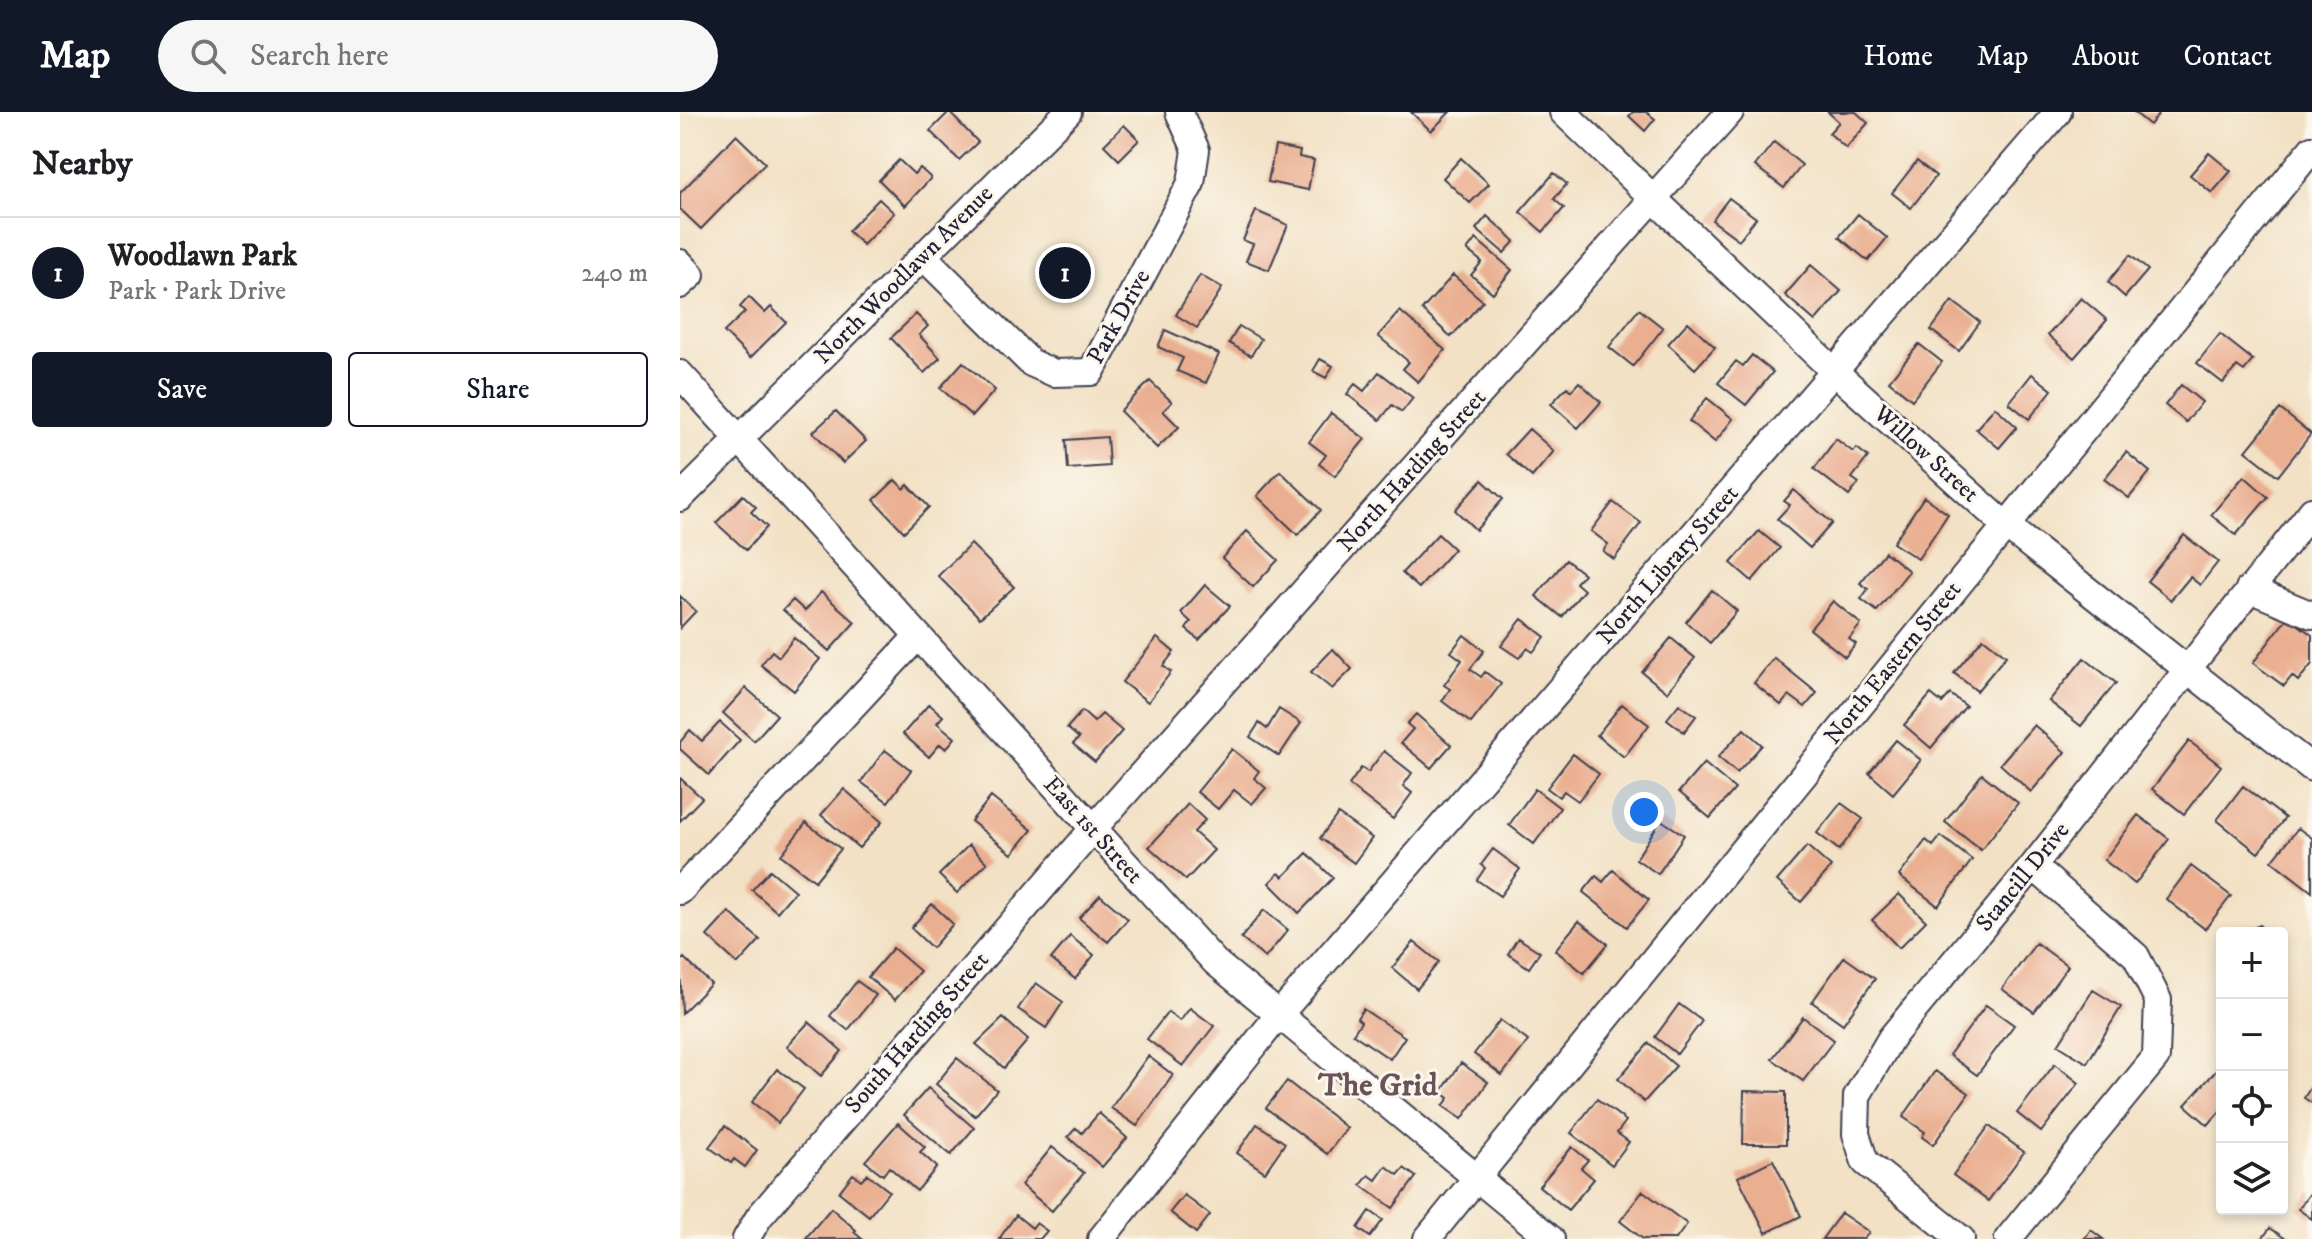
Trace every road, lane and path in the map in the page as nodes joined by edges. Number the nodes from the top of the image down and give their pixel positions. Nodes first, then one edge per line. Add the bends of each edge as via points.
1 (1068, 112) edge
2 (1179, 112) edge
3 (1563, 112) edge
4 (1730, 112) edge
5 (2058, 112) edge
6 (2312, 149) edge
7 (1653, 199) junction
8 (923, 256) junction
9 (680, 263) edge
10 (680, 285) edge
11 (1835, 372) junction
12 (680, 374) edge
13 (739, 439) junction
14 (680, 498) edge
15 (2312, 511) edge
16 (2005, 525) junction
17 (2249, 589) junction
18 (2312, 615) edge
19 (917, 637) junction
20 (2188, 669) junction
21 (2312, 768) edge
22 (1093, 829) junction
23 (2033, 866) junction
24 (680, 891) edge
25 (1277, 1017) junction
26 (1475, 1178) junction
27 (746, 1239) edge
28 (1101, 1239) edge
29 (1427, 1239) edge
30 (1551, 1239) edge
31 (1961, 1239) edge
32 (2008, 1239) edge

1 - 8 street, North Woodlawn Avenue
2 - 8 street, Park Drive via 1196,150 1191,183 1091,372 1054,373 1031,363
3 - 7 street, Willow Street
4 - 7 street, North Harding Street
5 - 11 street, North Library Street
6 - 16 street, North Eastern Street
7 - 11 street, Willow Street
7 - 22 street, North Harding Street
8 - 13 street, North Woodlawn Avenue
9 - 10 street via 691,275
11 - 16 street, Willow Street
11 - 25 street, North Library Street
12 - 13 street, East 1st Street
13 - 14 street, North Woodlawn Avenue
13 - 19 street, East 1st Street
15 - 17 street, Stancill Drive
16 - 20 street, Willow Street
16 - 26 street, North Eastern Street
17 - 18 street
17 - 20 street, Stancill Drive
19 - 22 street, East 1st Street
19 - 24 street
20 - 21 street, Willow Street
20 - 23 street, Stancill Drive
22 - 25 street, East 1st Street via 1215,962
22 - 27 street, South Harding Street via 759,1217
23 - 31 street, Stancill Drive via 1891,1038 1857,1096 1856,1134 1865,1162
23 - 32 street via 2136,956 2158,1000 2156,1057
25 - 26 street, East 1st Street
25 - 28 street, North Library Street
26 - 29 street, North Eastern Street
26 - 30 street, East 1st Street

